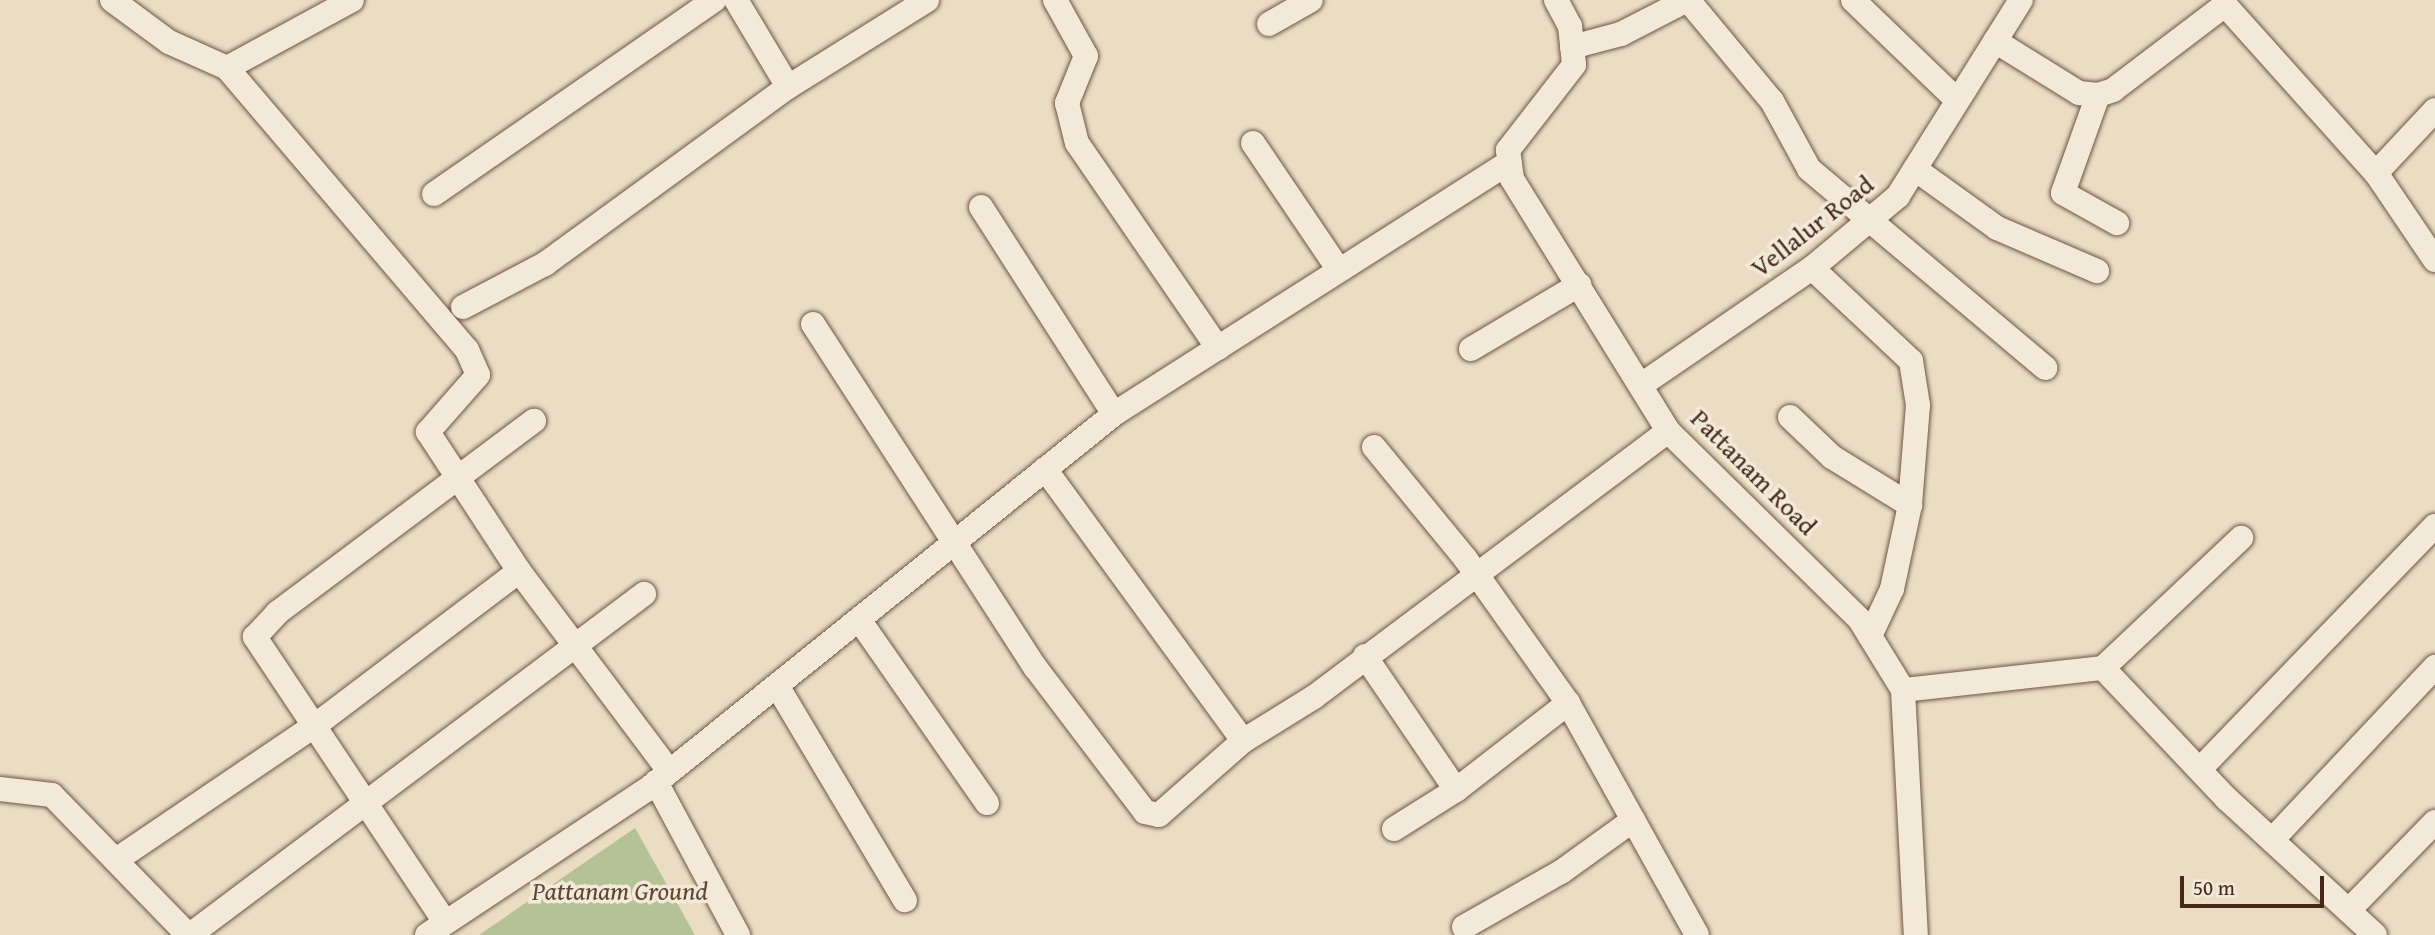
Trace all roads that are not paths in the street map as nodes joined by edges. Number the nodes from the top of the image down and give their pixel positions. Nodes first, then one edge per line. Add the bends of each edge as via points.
1 (112, 0) edge
2 (352, 0) edge
3 (714, 0) edge
4 (736, 0) edge
5 (927, 0) edge
6 (1055, 0) edge
7 (1311, 0) edge
8 (1556, 0) edge
9 (1687, 0) edge
10 (1853, 0) edge
11 (2021, 0) edge
12 (1269, 24) dead end
13 (1995, 40) junction
14 (1572, 47) junction
15 (227, 68) junction
16 (788, 87) junction
17 (2098, 95) junction
18 (1957, 100) junction
19 (2435, 110) edge
20 (1253, 143) dead end
21 (1510, 162) junction
22 (1915, 169) junction
23 (2376, 173) junction
24 (434, 194) dead end
25 (981, 207) dead end
26 (1867, 222) junction
27 (2117, 223) dead end
28 (2435, 260) edge
29 (1812, 268) junction
30 (1339, 270) junction
31 (2097, 271) dead end
32 (1579, 285) junction
33 (463, 307) dead end
34 (813, 324) dead end
35 (1218, 348) junction
36 (1471, 349) dead end
37 (2045, 368) dead end
38 (1641, 385) junction
39 (1114, 414) junction
40 (1790, 418) dead end
41 (534, 421) dead end
42 (1668, 431) junction
43 (1374, 447) dead end
44 (1045, 469) junction
45 (457, 478) junction
46 (1910, 505) junction
47 (2435, 526) edge
48 (2241, 537) dead end
49 (953, 542) junction
50 (519, 571) junction
51 (1477, 575) junction
52 (644, 594) dead end
53 (860, 621) junction
54 (1870, 636) junction
55 (575, 646) junction
56 (1365, 656) junction
57 (2435, 667) edge
58 (2103, 668) junction
59 (779, 689) junction
60 (1903, 690) junction
61 (1568, 703) junction
62 (317, 724) junction
63 (1242, 741) junction
64 (2202, 767) junction
65 (662, 777) junction
66 (0, 789) edge
67 (1456, 790) junction
68 (368, 801) junction
69 (987, 803) dead end
70 (1633, 820) junction
71 (2435, 822) edge
72 (1394, 830) dead end
73 (2272, 840) junction
74 (119, 858) junction
75 (905, 900) dead end
76 (2349, 910) junction
77 (1464, 926) dead end
78 (436, 928) edge
79 (189, 935) edge
80 (738, 935) edge
81 (1697, 935) edge
82 (1916, 935) edge
83 (2375, 935) edge

1 - 15 street via 169,42
2 - 15 street
3 - 24 street
4 - 16 street
5 - 16 street
6 - 35 street via 1086,56 1067,103 1077,143
7 - 12 street
8 - 14 street
9 - 14 street via 1621,34
9 - 26 street via 1772,101 1809,169
10 - 18 street
11 - 13 street, Vellalur Road
13 - 17 street via 2079,93
13 - 18 street, Vellalur Road
14 - 21 street via 1574,65 1508,150
15 - 45 street via 467,350 478,375 428,432
16 - 33 street via 545,264
17 - 23 street via 2113,90 2225,5
17 - 27 street via 2063,193
18 - 22 street, Vellalur Road
19 - 23 street
20 - 30 street
21 - 30 street
21 - 32 street, Pattanam Road via 1512,179
22 - 26 street, Vellalur Road via 1898,196
22 - 31 street via 1997,228
23 - 28 street
25 - 39 street
26 - 29 street, Vellalur Road
26 - 37 street
29 - 38 street, Vellalur Road
29 - 46 street via 1911,361 1918,405
30 - 35 street
32 - 36 street
32 - 38 street, Pattanam Road
34 - 49 street
35 - 39 street
38 - 42 street, Pattanam Road
39 - 44 street
40 - 46 street via 1832,457
41 - 45 street
42 - 51 street
42 - 54 street, Pattanam Road
43 - 51 street
44 - 49 street
44 - 63 street
45 - 50 street
45 - 62 street via 255,637
46 - 54 street via 1892,589
47 - 64 street
48 - 58 street
49 - 53 street
49 - 63 street via 1035,667 1145,812 1159,815
50 - 55 street
50 - 62 street
51 - 56 street
51 - 61 street
52 - 55 street
53 - 59 street
53 - 69 street
54 - 60 street, Pattanam Road
55 - 65 street
55 - 68 street
56 - 63 street
56 - 67 street
57 - 73 street
58 - 60 street
58 - 64 street
59 - 65 street
59 - 75 street
60 - 82 street, Pattanam Road
61 - 67 street
61 - 70 street
62 - 68 street
62 - 74 street
64 - 73 street
65 - 78 street
65 - 80 street
66 - 74 street via 52,795
67 - 72 street
68 - 78 street
68 - 79 street
70 - 77 street via 1561,872
70 - 81 street
71 - 76 street
73 - 76 street
74 - 79 street
76 - 83 street

